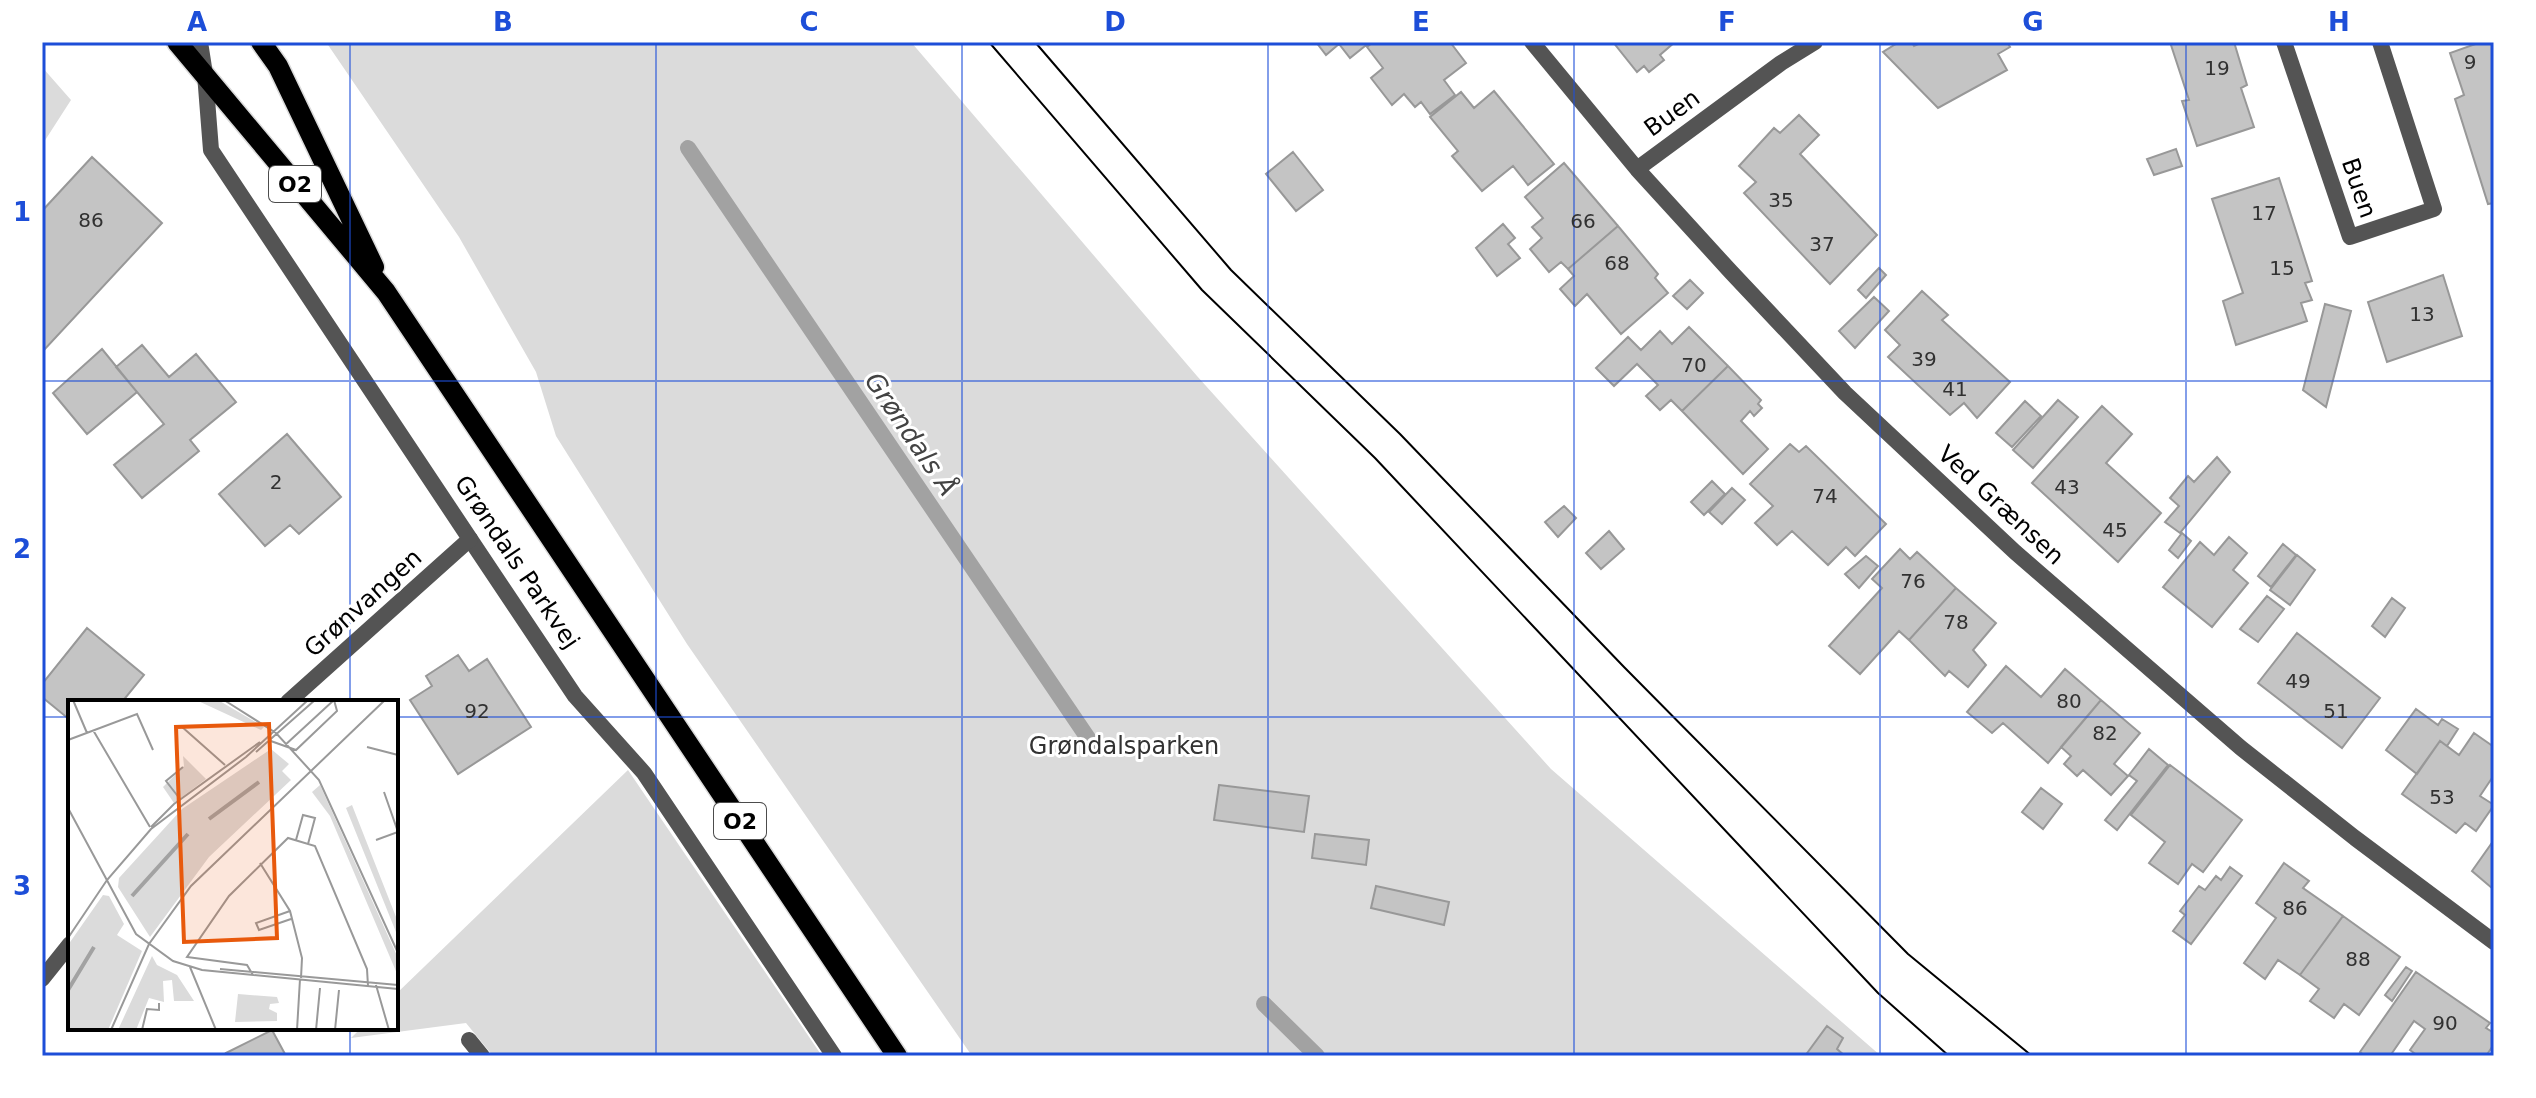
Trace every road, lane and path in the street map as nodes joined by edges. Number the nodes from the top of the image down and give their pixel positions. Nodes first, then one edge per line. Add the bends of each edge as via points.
1 (177, 42) edge
2 (200, 42) edge
3 (261, 42) edge
4 (1532, 42) edge
5 (1815, 42) edge
6 (2284, 42) edge
7 (2380, 42) edge
8 (205, 74) junction
9 (1637, 169) junction
10 (386, 292) junction
11 (470, 539) junction
12 (290, 700) edge
13 (2494, 942) edge
14 (68, 946) edge
15 (42, 979) edge
16 (469, 1040) dead end
17 (482, 1056) edge
18 (834, 1056) edge
19 (897, 1056) edge

1 - 8 main road, Grøndals Parkvej / O2
2 - 8 street
3 - 10 main road, Grøndals Parkvej / O2 via 278,66
4 - 9 street, Ved Grænsen
5 - 9 street, Buen
6 - 7 street, Buen via 2350,237 2434,209
8 - 10 main road, Grøndals Parkvej / O2
8 - 11 street, Grøndals Parkvej via 211,150
9 - 13 street, Ved Grænsen via 1845,393 2015,552 2241,748
10 - 19 main road, Grøndals Parkvej / O2
11 - 12 street, Grønvangen
11 - 18 street, Grøndals Parkvej via 575,696 644,773
14 - 15 street
16 - 17 street

